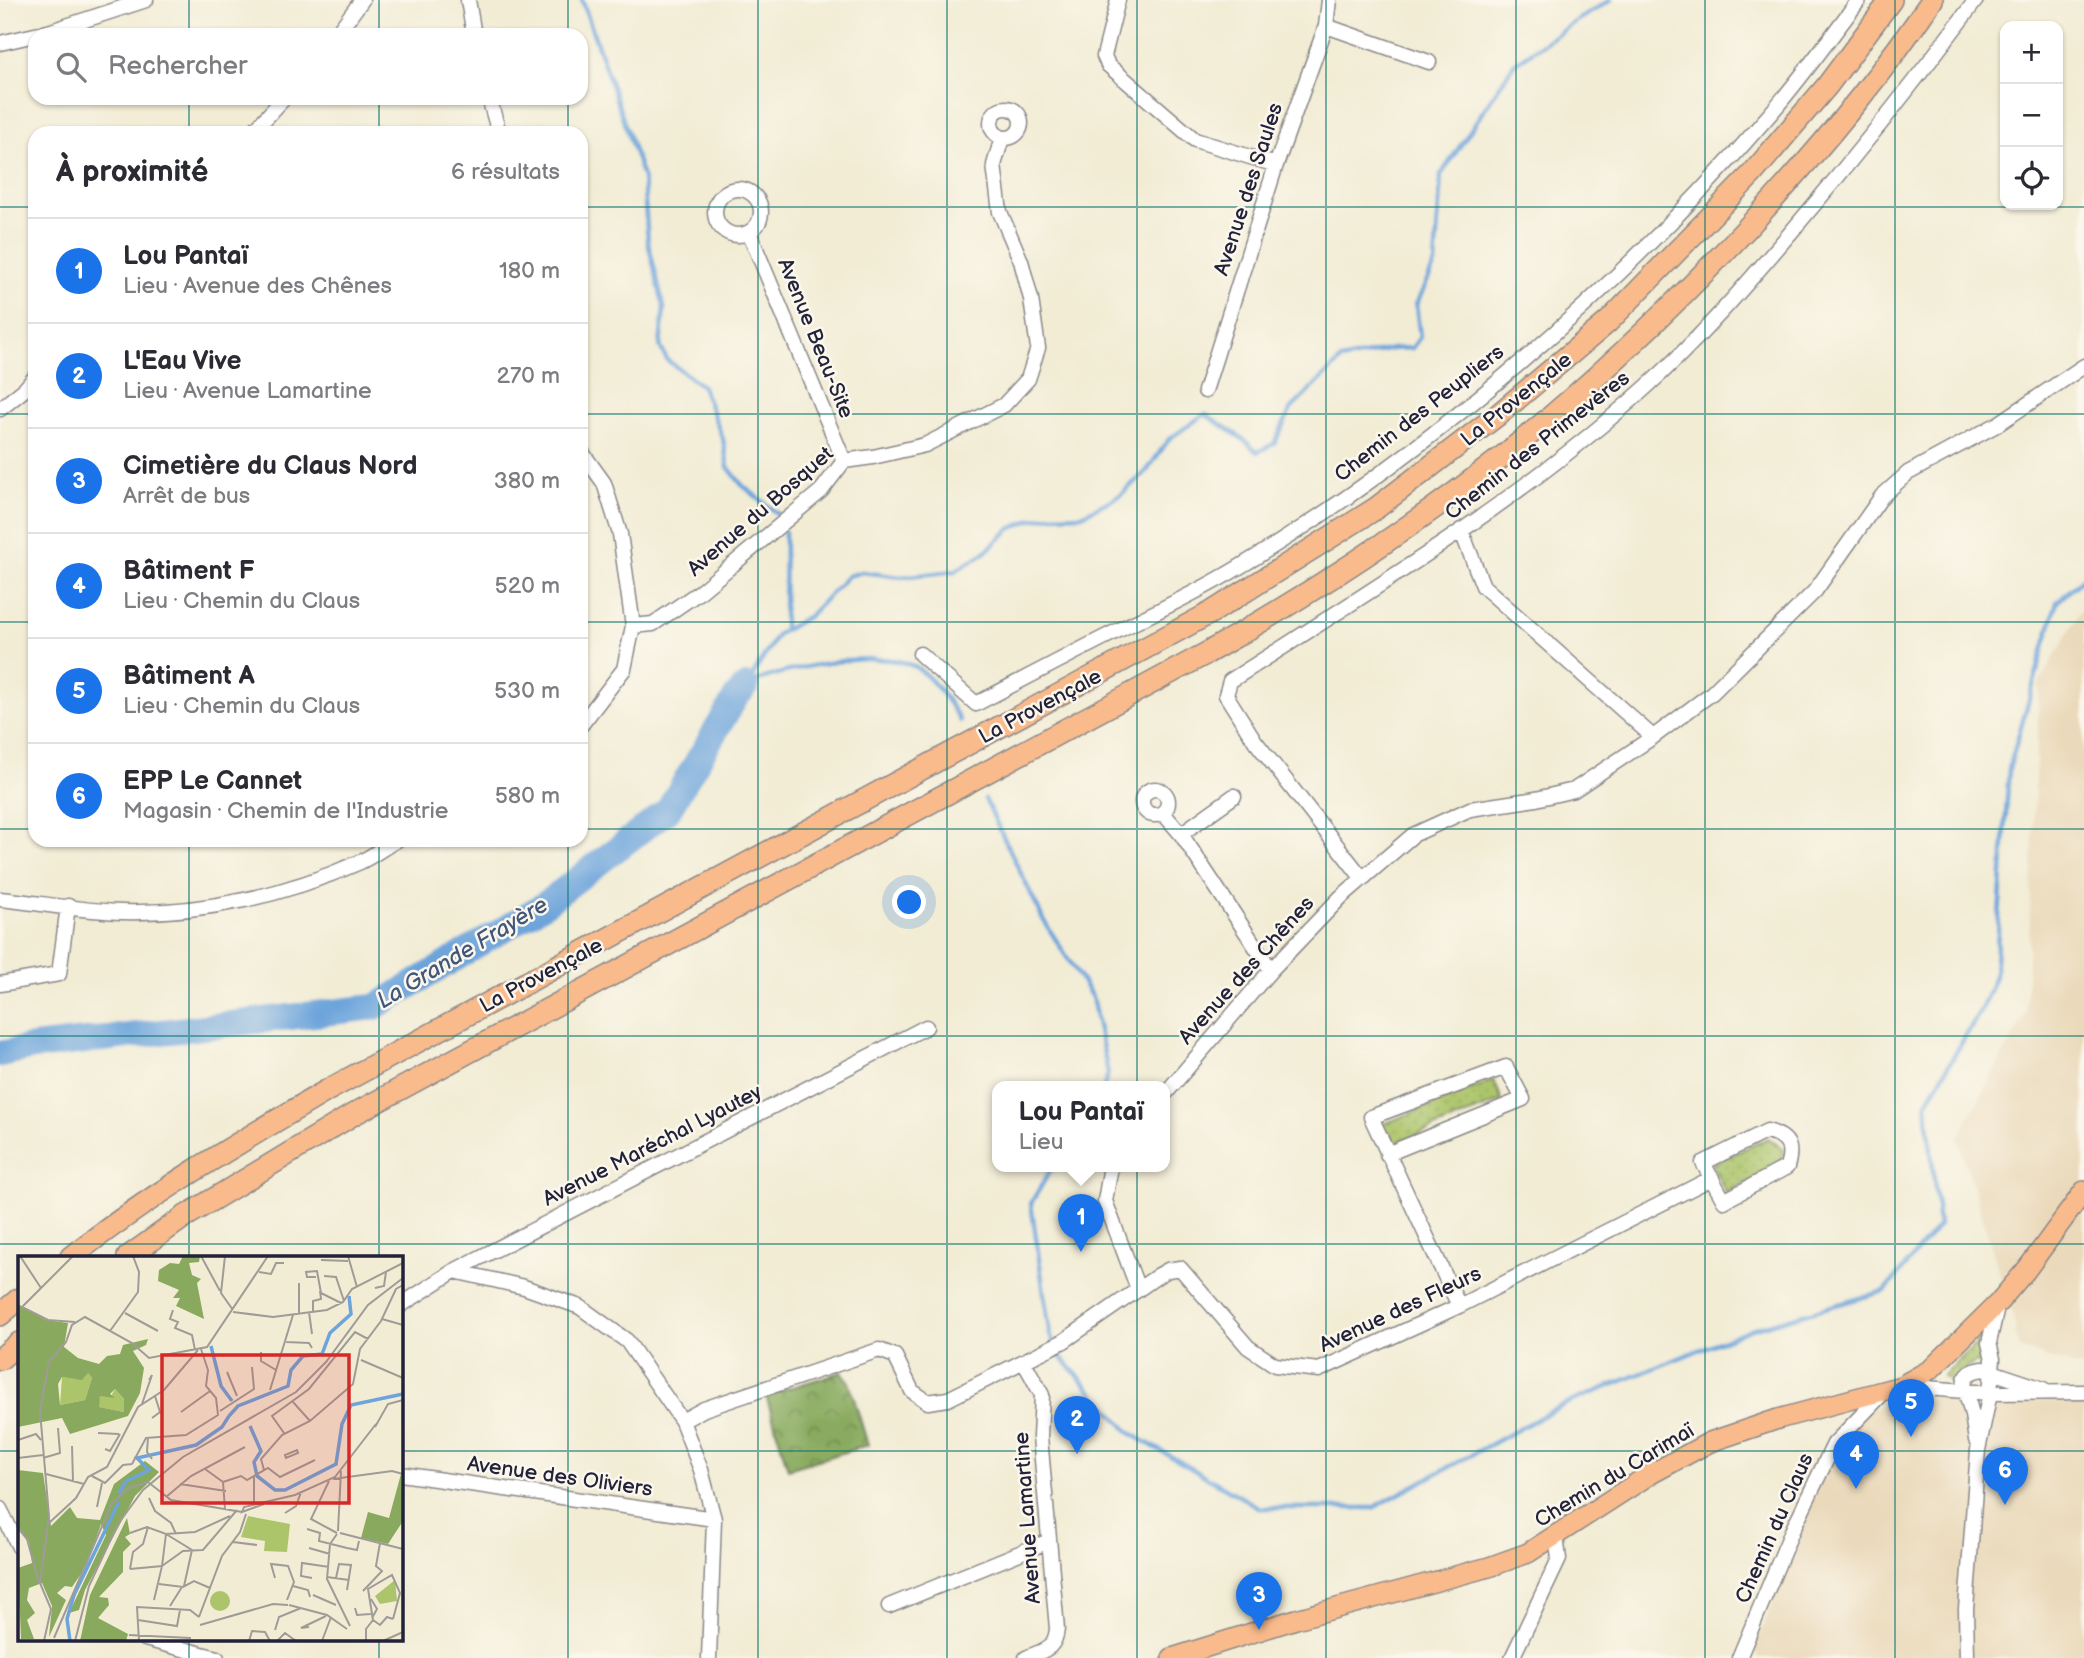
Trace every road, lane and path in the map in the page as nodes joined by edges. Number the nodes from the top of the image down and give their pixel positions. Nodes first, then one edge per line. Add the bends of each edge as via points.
1 (146, 0) edge
2 (362, 0) edge
3 (1118, 0) edge
4 (1329, 0) edge
5 (1859, 0) edge
6 (1891, 0) edge
7 (1932, 0) edge
8 (1976, 0) edge
9 (470, 1) edge
10 (1326, 26) junction
11 (60, 28) edge
12 (341, 28) edge
13 (473, 28) edge
14 (28, 37) edge
15 (0, 43) edge
16 (1429, 62) dead end
17 (278, 105) edge
18 (491, 105) edge
19 (258, 126) edge
20 (497, 126) edge
21 (1002, 138) dead end
22 (1276, 165) junction
23 (750, 232) dead end
24 (2084, 366) edge
25 (28, 385) edge
26 (1205, 391) dead end
27 (0, 409) edge
28 (588, 461) edge
29 (844, 461) junction
30 (1461, 530) junction
31 (633, 626) junction
32 (920, 654) dead end
33 (588, 715) edge
34 (1653, 737) junction
35 (1234, 796) dead end
36 (1163, 813) dead end
37 (1181, 834) junction
38 (385, 847) edge
39 (1363, 878) junction
40 (0, 899) edge
41 (68, 906) junction
42 (1271, 970) junction
43 (0, 984) edge
44 (926, 1027) dead end
45 (1170, 1088) edge
46 (1387, 1154) junction
47 (1110, 1172) edge
48 (1712, 1178) junction
49 (2084, 1191) edge
50 (72, 1256) edge
51 (129, 1256) edge
52 (454, 1271) junction
53 (1138, 1289) junction
54 (18, 1299) edge
55 (1998, 1303) junction
56 (402, 1304) edge
57 (1459, 1306) junction
58 (0, 1315) edge
59 (18, 1344) edge
60 (0, 1359) edge
61 (1024, 1362) junction
62 (1931, 1369) junction
63 (1992, 1372) junction
64 (1893, 1388) junction
65 (1964, 1391) junction
66 (2084, 1392) edge
67 (2054, 1393) junction
68 (1990, 1394) junction
69 (682, 1421) junction
70 (1978, 1450) junction
71 (402, 1474) edge
72 (0, 1509) edge
73 (714, 1519) junction
74 (1556, 1537) junction
75 (1049, 1541) junction
76 (18, 1544) edge
77 (889, 1606) dead end
78 (149, 1640) edge
79 (217, 1658) edge
80 (709, 1658) edge
81 (1026, 1658) edge
82 (1172, 1658) edge
83 (1512, 1658) edge
84 (1740, 1658) edge
85 (1967, 1658) edge

1 - 11 street
2 - 12 street
3 - 22 street via 1104,56 1108,65 1195,140
4 - 10 street, Avenue des Saules
5 - 32 street, Chemin des Peupliers via 1757,130 1609,281 1458,414 1316,518 1232,572 976,704
6 - 50 highway, La Provençale via 1827,86 1752,174 1608,322 1499,415 1374,509 1212,612 328,1090 221,1154
7 - 51 highway, La Provençale via 1853,106 1725,251 1581,389 1503,456 1421,517 1285,608 1207,653 354,1114 205,1204
8 - 30 street, Chemin des Primevères via 1923,71 1731,302 1627,404
9 - 13 street
10 - 16 street
10 - 22 street, Avenue des Saules
14 - 15 street
17 - 19 street
18 - 20 street
21 - 29 street, Avenue du Bosquet via 995,165 1000,212 1031,299 1038,348 1028,379 1004,405 925,445
22 - 26 street, Avenue des Saules
23 - 29 street, Avenue Beau-Site
24 - 34 street, Avenue des Chênes via 1998,424 1908,473 1882,496 1815,590 1712,693
25 - 27 street
28 - 31 street via 604,483 620,534
29 - 31 street, Avenue du Bosquet via 821,491 701,590 653,624
30 - 34 street via 1483,586
30 - 39 street, Chemin des Primevères via 1230,681 1226,695 1255,741
31 - 33 street via 624,669
34 - 39 street, Avenue des Chênes via 1574,790 1470,808 1413,835
35 - 37 street
36 - 37 street
37 - 42 street
38 - 41 street via 362,861 271,894 164,912
39 - 42 street, Avenue des Chênes
40 - 41 street
41 - 43 street via 59,974
42 - 45 street, Avenue des Chênes
44 - 52 street, Avenue Maréchal Lyautey
46 - 46 street via 1523,1099 1506,1067 1371,1117
46 - 57 street
47 - 53 street via 1105,1201
48 - 48 street via 1724,1201 1787,1167 1788,1143 1780,1134 1767,1131 1703,1163
48 - 57 street, Avenue des Fleurs
49 - 55 main road, Chemin du Carimaï
52 - 56 street, Avenue Maréchal Lyautey
52 - 69 street via 524,1287 580,1307 627,1341
53 - 57 street, Avenue des Fleurs via 1168,1270 1180,1268 1248,1347 1275,1365 1319,1370
53 - 61 street, Avenue des Fleurs via 1064,1341
54 - 58 highway
55 - 62 main road, Chemin du Carimaï
55 - 63 street via 1989,1343
59 - 60 highway
61 - 69 street, Avenue des Fleurs via 948,1399 929,1402 912,1391 895,1356 879,1350 704,1409
61 - 75 street, Avenue Lamartine via 1042,1395
62 - 64 main road, Chemin du Carimaï
62 - 65 street via 1941,1382
63 - 65 street via 1972,1371
63 - 67 street
63 - 68 street
64 - 65 street
64 - 74 main road, Chemin du Carimaï via 1710,1442 1649,1475
64 - 84 street, Chemin du Claus via 1834,1444
65 - 68 street
65 - 70 street
66 - 67 street
67 - 68 street
68 - 70 street
69 - 73 street
70 - 85 street via 1966,1609
71 - 73 street, Avenue des Oliviers
72 - 76 street
73 - 80 street
74 - 82 main road, Chemin du Carimaï via 1489,1567
74 - 83 street via 1559,1559
75 - 77 street
75 - 81 street, Avenue Lamartine via 1056,1641
78 - 79 street

